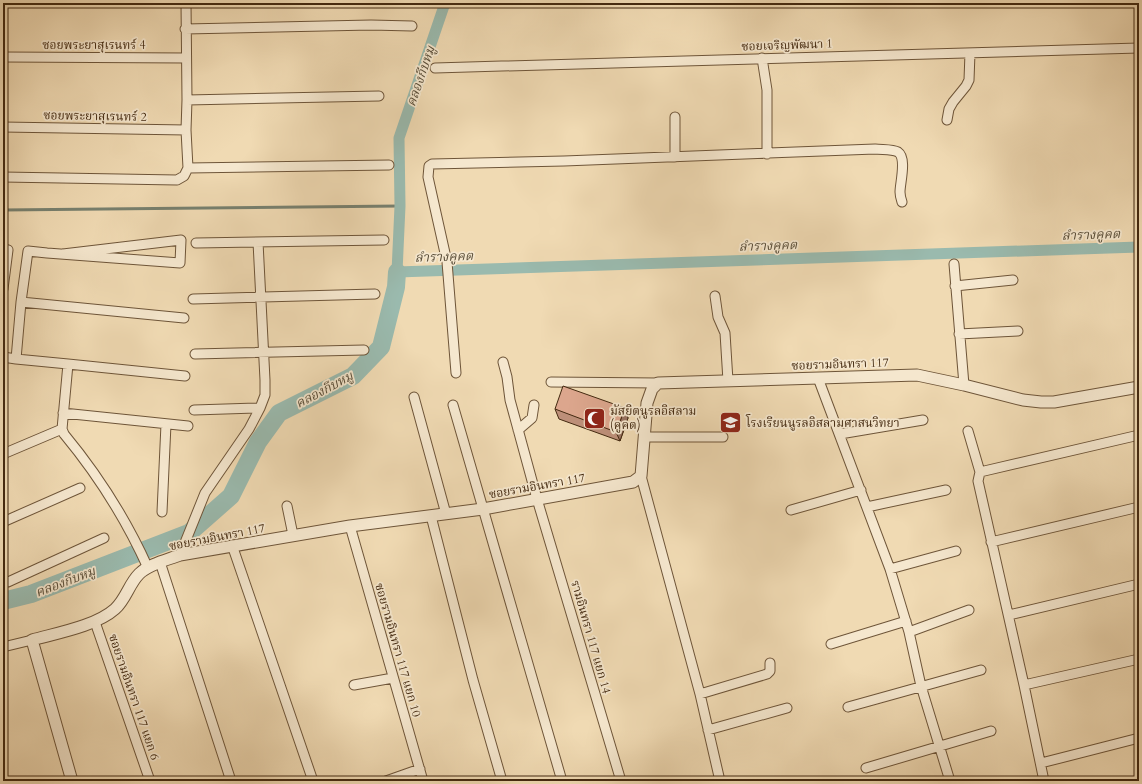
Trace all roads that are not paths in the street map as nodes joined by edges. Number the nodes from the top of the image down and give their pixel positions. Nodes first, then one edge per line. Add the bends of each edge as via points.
1 (186, 3) edge
2 (412, 26) dead end
3 (185, 29) junction
4 (1139, 48) edge
5 (970, 53) junction
6 (3, 57) edge
7 (186, 58) junction
8 (762, 58) junction
9 (435, 68) dead end
10 (379, 96) dead end
11 (187, 100) junction
12 (675, 117) dead end
13 (947, 120) dead end
14 (3, 127) edge
15 (186, 130) junction
16 (767, 154) junction
17 (675, 157) junction
18 (389, 165) dead end
19 (188, 168) junction
20 (3, 177) edge
21 (902, 202) dead end
22 (384, 240) dead end
23 (258, 242) junction
24 (196, 243) dead end
25 (3, 249) edge
26 (63, 254) junction
27 (954, 264) dead end
28 (1013, 280) dead end
29 (955, 286) junction
30 (3, 289) edge
31 (375, 294) dead end
32 (715, 296) dead end
33 (261, 297) junction
34 (193, 299) dead end
35 (21, 302) junction
36 (184, 318) dead end
37 (1018, 331) dead end
38 (960, 334) junction
39 (364, 350) dead end
40 (264, 353) junction
41 (195, 354) dead end
42 (3, 357) edge
43 (16, 359) junction
44 (503, 362) dead end
45 (68, 364) junction
46 (456, 373) dead end
47 (186, 376) dead end
48 (818, 378) junction
49 (728, 381) junction
50 (551, 382) dead end
51 (658, 383) junction
52 (964, 385) junction
53 (1139, 387) edge
54 (414, 397) dead end
55 (453, 405) dead end
56 (534, 405) dead end
57 (260, 408) junction
58 (194, 410) dead end
59 (63, 413) junction
60 (923, 420) dead end
61 (166, 424) junction
62 (188, 426) dead end
63 (62, 429) junction
64 (518, 430) junction
65 (968, 432) dead end
66 (840, 434) junction
67 (1139, 435) edge
68 (645, 437) junction
69 (723, 437) dead end
70 (3, 454) edge
71 (980, 472) junction
72 (641, 476) junction
73 (80, 488) dead end
74 (861, 490) junction
75 (946, 490) dead end
76 (537, 499) junction
77 (287, 506) dead end
78 (868, 507) junction
79 (1139, 507) edge
80 (483, 509) junction
81 (791, 510) dead end
82 (162, 512) dead end
83 (446, 514) junction
84 (431, 516) junction
85 (3, 522) edge
86 (350, 526) junction
87 (293, 536) junction
88 (104, 538) dead end
89 (991, 542) junction
90 (232, 545) junction
91 (956, 551) dead end
92 (180, 555) junction
93 (160, 562) junction
94 (148, 568) junction
95 (890, 569) junction
96 (3, 582) edge
97 (1139, 584) edge
98 (970, 610) dead end
99 (1009, 615) junction
100 (906, 621) junction
101 (96, 622) junction
102 (909, 632) junction
103 (32, 640) junction
104 (831, 644) dead end
105 (3, 647) edge
106 (1139, 659) edge
107 (770, 663) dead end
108 (981, 670) dead end
109 (393, 678) junction
110 (354, 685) dead end
111 (1024, 685) junction
112 (921, 686) junction
113 (700, 694) junction
114 (848, 707) dead end
115 (787, 708) dead end
116 (708, 730) junction
117 (991, 731) dead end
118 (1139, 738) edge
119 (939, 747) junction
120 (1041, 763) junction
121 (866, 768) dead end
122 (420, 769) junction
123 (72, 781) edge
124 (150, 781) edge
125 (231, 781) edge
126 (313, 781) edge
127 (386, 781) edge
128 (423, 781) edge
129 (502, 781) edge
130 (562, 781) edge
131 (621, 781) edge
132 (720, 781) edge
133 (950, 781) edge
134 (1044, 781) edge

1 - 3 street
2 - 3 street
3 - 7 street
4 - 5 street, ซอยเจริญพัฒนา 1
5 - 8 street, ซอยเจริญพัฒนา 1
5 - 13 street via 969,80 949,109
6 - 7 street, ซอยพระยาสุเรนทร์ 4
7 - 11 street
8 - 9 street, ซอยเจริญพัฒนา 1
8 - 16 street via 767,90
10 - 11 street
11 - 15 street
12 - 17 street
14 - 15 street, ซอยพระยาสุเรนทร์ 2
15 - 19 street
16 - 17 street
16 - 21 street via 875,149 898,152 903,163 900,194
17 - 46 street via 429,166 428,177 449,277
18 - 19 street
19 - 20 street via 184,176 177,180
22 - 23 street
23 - 24 street
23 - 33 street
25 - 30 street via 8,250
26 - 26 street via 180,263 181,240 95,251
26 - 35 street via 28,251
27 - 29 street
28 - 29 street
29 - 38 street
31 - 33 street
32 - 49 street via 718,317 725,333
33 - 34 street
33 - 40 street
35 - 36 street
35 - 43 street
37 - 38 street
38 - 52 street
39 - 40 street
40 - 41 street
40 - 57 street via 265,395
42 - 43 street
43 - 45 street
44 - 64 street, รามอินทรา 117 แยก 14
45 - 47 street
45 - 59 street
48 - 49 street, ซอยรามอินทรา 117
48 - 52 street, ซอยรามอินทรา 117 via 917,375
48 - 66 street
49 - 51 street, ซอยรามอินทรา 117
50 - 51 street
51 - 68 street via 649,395
52 - 53 street, ซอยรามอินทรา 117 via 1041,402
54 - 83 street
55 - 80 street
56 - 64 street via 532,418
57 - 58 street
57 - 92 street via 249,429 205,494
59 - 61 street
59 - 63 street
60 - 66 street
61 - 62 street
61 - 82 street
63 - 70 street
63 - 94 street via 112,499
64 - 76 street, รามอินทรา 117 แยก 14
65 - 71 street
66 - 74 street
67 - 71 street
68 - 69 street
68 - 72 street
71 - 89 street via 978,481
72 - 76 street, ซอยรามอินทรา 117 via 633,482
72 - 113 street
73 - 85 street
74 - 78 street
74 - 81 street
75 - 78 street
76 - 80 street, ซอยรามอินทรา 117
76 - 131 street, รามอินทรา 117 แยก 14
77 - 87 street
78 - 95 street
79 - 89 street
80 - 83 street, ซอยรามอินทรา 117
80 - 130 street
83 - 84 street, ซอยรามอินทรา 117
84 - 86 street, ซอยรามอินทรา 117
84 - 129 street
86 - 87 street, ซอยรามอินทรา 117
86 - 109 street, ซอยรามอินทรา 117 แยก 10
87 - 90 street, ซอยรามอินทรา 117
88 - 96 street
89 - 99 street
90 - 92 street, ซอยรามอินทรา 117
90 - 126 street
91 - 95 street
92 - 93 street, ซอยรามอินทรา 117
93 - 94 street, ซอยรามอินทรา 117
93 - 125 street
94 - 101 street, ซอยรามอินทรา 117 via 139,574 114,610
95 - 100 street
97 - 99 street
98 - 102 street
99 - 111 street
100 - 102 street
100 - 104 street
101 - 103 street, ซอยรามอินทรา 117
101 - 124 street, ซอยรามอินทรา 117 แยก 6
102 - 112 street
103 - 105 street
103 - 123 street
106 - 111 street
107 - 113 street via 770,671 767,674
108 - 112 street
109 - 110 street
109 - 122 street, ซอยรามอินทรา 117 แยก 10
111 - 120 street
112 - 114 street
112 - 119 street
113 - 116 street
115 - 116 street
116 - 132 street
117 - 119 street
118 - 120 street
119 - 121 street
119 - 133 street
120 - 134 street
122 - 127 street
122 - 128 street, ซอยรามอินทรา 117 แยก 10

